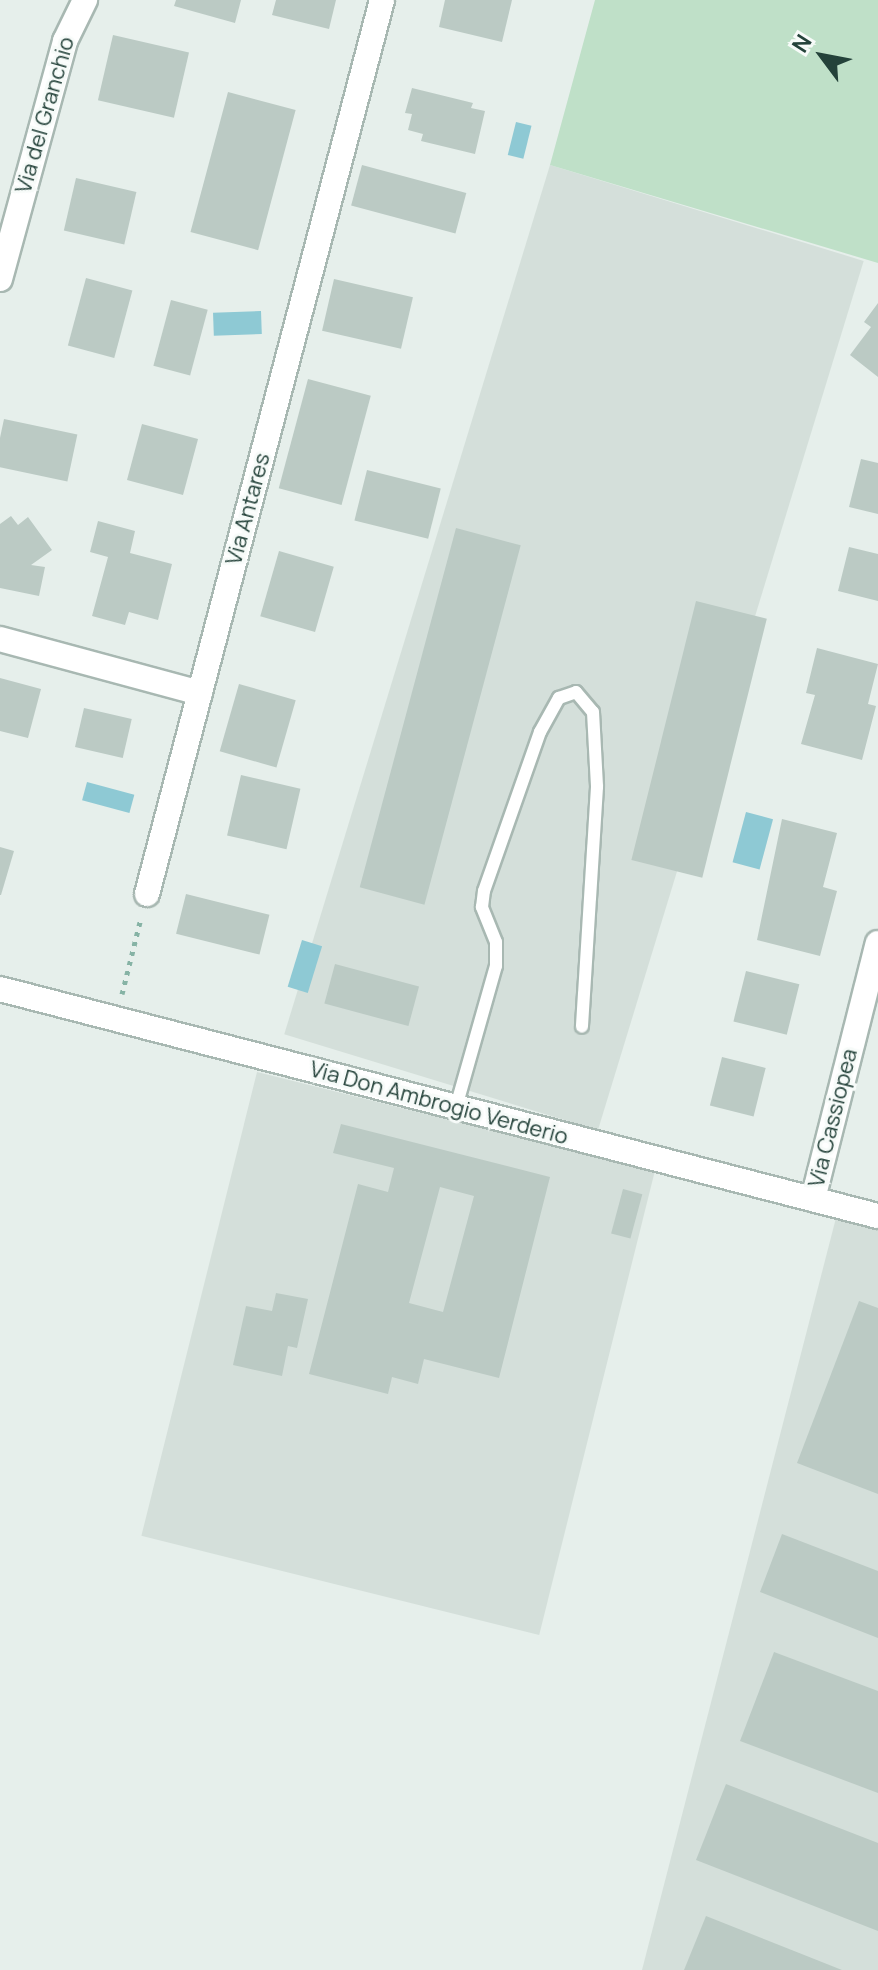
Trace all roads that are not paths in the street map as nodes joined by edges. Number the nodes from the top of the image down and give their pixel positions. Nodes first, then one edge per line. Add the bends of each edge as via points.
1 (85, 0) edge
2 (382, 0) edge
3 (0, 279) edge
4 (0, 639) edge
5 (200, 693) junction
6 (147, 894) road end
7 (878, 943) edge
8 (0, 989) edge
9 (582, 1027) dead end
10 (456, 1107) junction
11 (813, 1199) junction
12 (878, 1216) edge

1 - 3 street, Via del Granchio via 65,41
2 - 5 street, Via Antares
4 - 5 street
5 - 6 street, Via Antares
7 - 11 street, Via Cassiopea
8 - 10 street, Via Don Ambrogio Verderio
9 - 10 lane via 597,787 593,712 576,692 559,698 540,732 484,891 482,907 496,942 496,966
10 - 11 street, Via Don Ambrogio Verderio
11 - 12 street, Via Don Ambrogio Verderio

